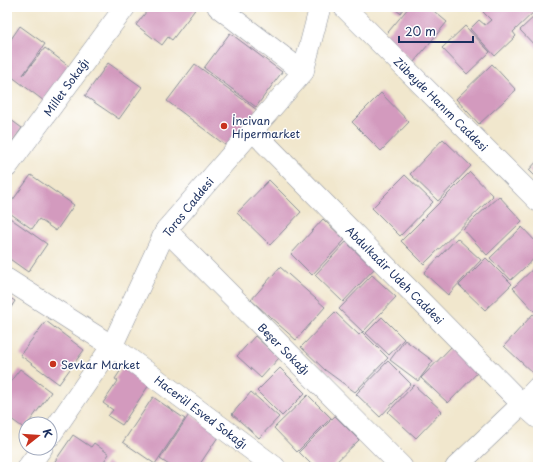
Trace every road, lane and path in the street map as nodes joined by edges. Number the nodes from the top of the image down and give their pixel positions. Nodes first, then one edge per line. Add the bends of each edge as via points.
1 (125, 7) edge
2 (218, 7) edge
3 (320, 7) edge
4 (344, 7) edge
5 (303, 72) junction
6 (252, 130) junction
7 (7, 167) edge
8 (538, 201) edge
9 (166, 230) junction
10 (7, 278) edge
11 (112, 346) junction
12 (538, 387) edge
13 (522, 404) junction
14 (538, 418) edge
15 (58, 424) edge
16 (36, 456) edge
17 (28, 467) edge
18 (275, 467) edge
19 (402, 467) edge
20 (456, 467) edge

1 - 7 street, Millet Sokağı
2 - 5 street
3 - 5 street, Toros Caddesi
4 - 8 street, Zübeyde Hanım Caddesi
5 - 6 street, Toros Caddesi
6 - 9 street, Toros Caddesi
6 - 13 street, Abdulkadir Udeh Caddesi
9 - 11 street, Toros Caddesi
9 - 19 street, Beşer Sokağı
10 - 11 street, Hacerül Esved Sokağı
11 - 15 street, Toros Caddesi
11 - 18 street, Hacerül Esved Sokağı
12 - 13 street
13 - 14 street, Abdulkadir Udeh Caddesi
13 - 20 street
16 - 17 street

